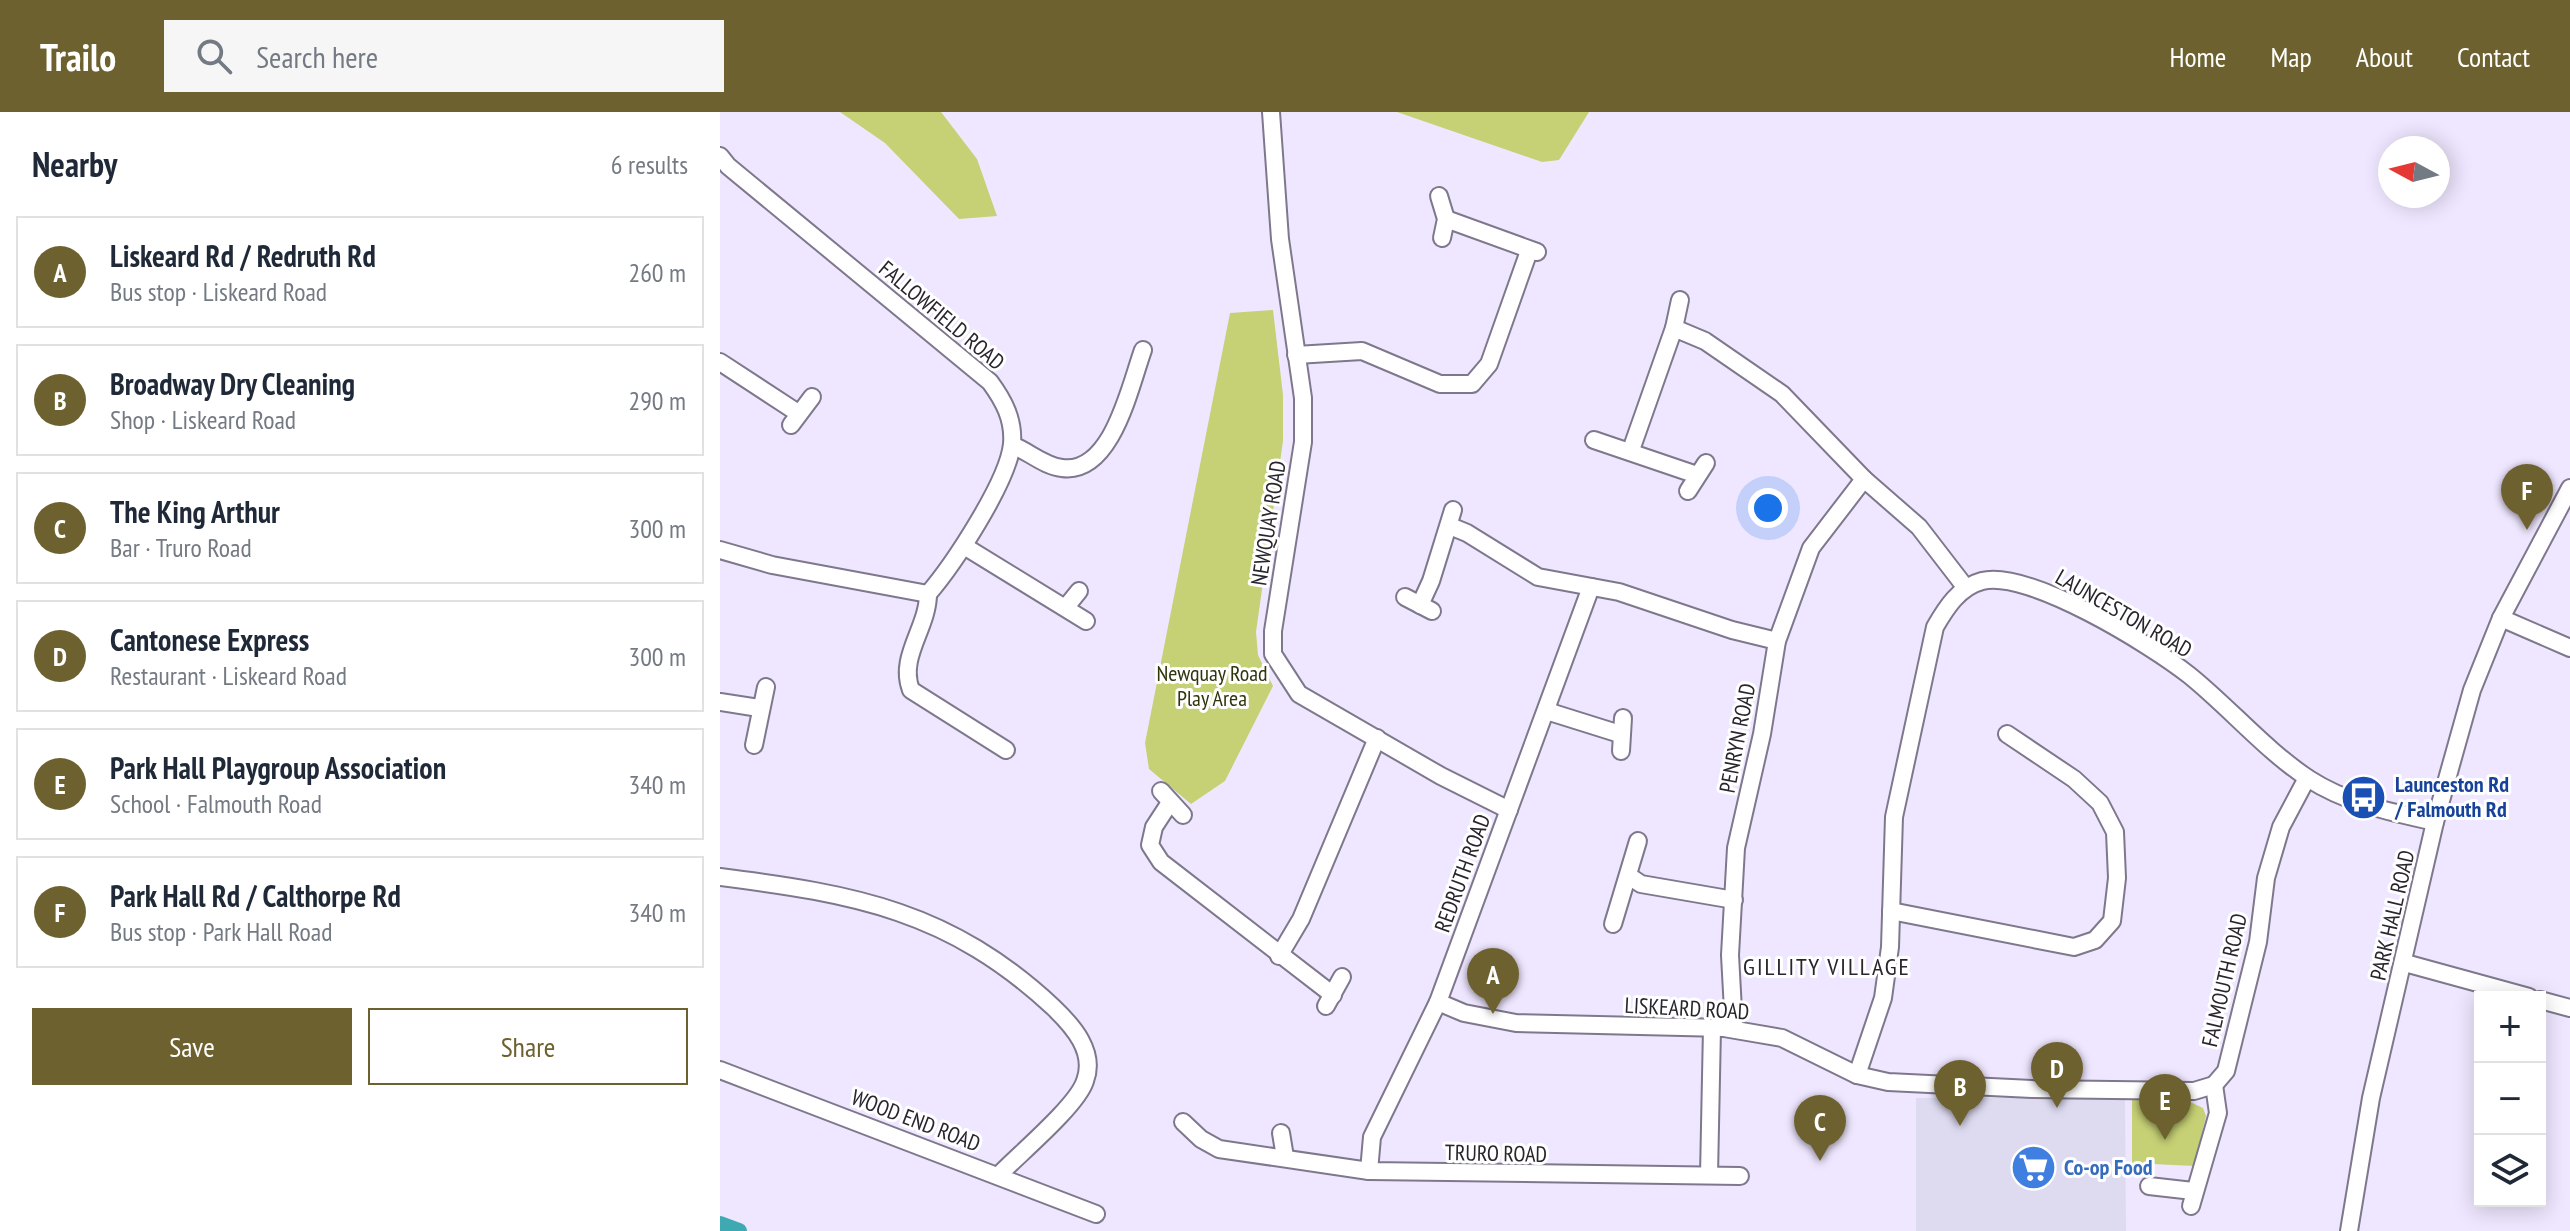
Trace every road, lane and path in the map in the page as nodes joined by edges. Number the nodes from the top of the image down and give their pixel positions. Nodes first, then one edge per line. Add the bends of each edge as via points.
1 (1271, 112) edge
2 (723, 166) edge
3 (1439, 196) dead end
4 (1446, 219) junction
5 (1442, 238) dead end
6 (1680, 300) dead end
7 (1674, 328) junction
8 (1142, 347) dead end
9 (1296, 355) junction
10 (720, 362) edge
11 (812, 397) dead end
12 (1594, 440) dead end
13 (1012, 445) junction
14 (1631, 450) junction
15 (1864, 479) junction
16 (2570, 488) edge
17 (1688, 491) dead end
18 (964, 546) junction
19 (720, 550) edge
20 (1591, 587) junction
21 (1966, 588) junction
22 (1079, 591) dead end
23 (928, 594) junction
24 (1419, 604) dead end
25 (1066, 607) junction
26 (2501, 618) junction
27 (1086, 621) dead end
28 (1777, 641) junction
29 (2570, 648) edge
30 (766, 687) dead end
31 (720, 702) edge
32 (759, 708) junction
33 (1547, 708) junction
34 (1377, 738) junction
35 (2012, 742) dead end
36 (754, 745) dead end
37 (1006, 750) dead end
38 (1621, 751) dead end
39 (2307, 778) junction
40 (1509, 810) junction
41 (1183, 815) dead end
42 (2435, 822) junction
43 (1638, 841) dead end
44 (1629, 876) junction
45 (720, 877) edge
46 (1734, 900) junction
47 (1891, 911) junction
48 (1613, 924) dead end
49 (1279, 956) junction
50 (2405, 963) junction
51 (1342, 977) dead end
52 (2507, 991) edge
53 (1438, 1002) junction
54 (2546, 1002) edge
55 (2570, 1008) edge
56 (1712, 1028) junction
57 (1734, 1029) junction
58 (720, 1070) edge
59 (1857, 1075) junction
60 (2214, 1085) junction
61 (1182, 1123) dead end
62 (1281, 1133) dead end
63 (1285, 1157) junction
64 (1369, 1171) junction
65 (999, 1175) junction
66 (1709, 1175) junction
67 (1740, 1176) dead end
68 (2149, 1186) dead end
69 (1096, 1214) dead end
70 (2349, 1231) edge

1 - 9 street, NEWQUAY ROAD via 1280,239
2 - 13 street, FALLOWFIELD ROAD via 990,382 1008,409
3 - 4 street
4 - 5 street
4 - 9 street via 1533,252 1480,379 1440,384 1362,351
6 - 7 street
7 - 14 street
7 - 15 street via 1718,348 1782,394
8 - 13 street via 1109,441 1087,464 1062,468
9 - 34 street, NEWQUAY ROAD via 1303,442 1273,654 1299,694
10 - 11 street via 795,419
12 - 14 street
13 - 18 street
14 - 17 street via 1702,469
15 - 21 street via 1919,527
15 - 28 street, PENRYN ROAD via 1811,548
16 - 26 street, PARK HALL ROAD
18 - 23 street
18 - 25 street
19 - 23 street
20 - 24 street via 1538,577 1451,518
20 - 28 street
20 - 33 street, REDRUTH ROAD
21 - 39 street, LAUNCESTON ROAD via 2002,578 2065,600 2186,673
21 - 47 street via 1935,627 1894,817
22 - 25 street
23 - 37 street via 928,613 908,660 911,690 994,733
25 - 27 street
26 - 29 street
26 - 42 street, PARK HALL ROAD via 2472,690
28 - 46 street, PENRYN ROAD via 1736,848
30 - 32 street
31 - 32 street
32 - 36 street
33 - 38 street via 1622,726
33 - 40 street, REDRUTH ROAD
34 - 40 street, NEWQUAY ROAD
34 - 49 street via 1301,919
35 - 47 street via 2074,779 2100,803 2115,832 2112,921 2095,940 2074,947
39 - 42 street, LAUNCESTON ROAD via 2361,805
39 - 60 street, FALMOUTH ROAD via 2281,827 2226,1071
40 - 53 street, REDRUTH ROAD
41 - 49 street via 1165,798 1150,845 1161,862
42 - 50 street, PARK HALL ROAD
43 - 44 street
44 - 46 street via 1641,884
44 - 48 street
45 - 65 street via 863,901 919,917 968,942 1031,986 1063,1016 1084,1043 1086,1081
46 - 57 street, PENRYN ROAD
47 - 59 street via 1883,998
49 - 51 street via 1330,1000
50 - 52 street
50 - 70 street, PARK HALL ROAD via 2371,1098
53 - 56 street, LISKEARD ROAD via 1516,1023
53 - 64 street, REDRUTH ROAD via 1372,1137
54 - 55 street
56 - 57 street, LISKEARD ROAD
56 - 66 street
57 - 59 street, LISKEARD ROAD via 1782,1038
58 - 65 street, WOOD END ROAD
59 - 60 street, LISKEARD ROAD via 1926,1085 2032,1089 2194,1091
60 - 68 street, FALMOUTH ROAD via 2218,1113 2192,1198
61 - 63 street, TRURO ROAD via 1211,1146
62 - 63 street
63 - 64 street, TRURO ROAD
64 - 66 street, TRURO ROAD
65 - 69 street, WOOD END ROAD
66 - 67 street, TRURO ROAD

